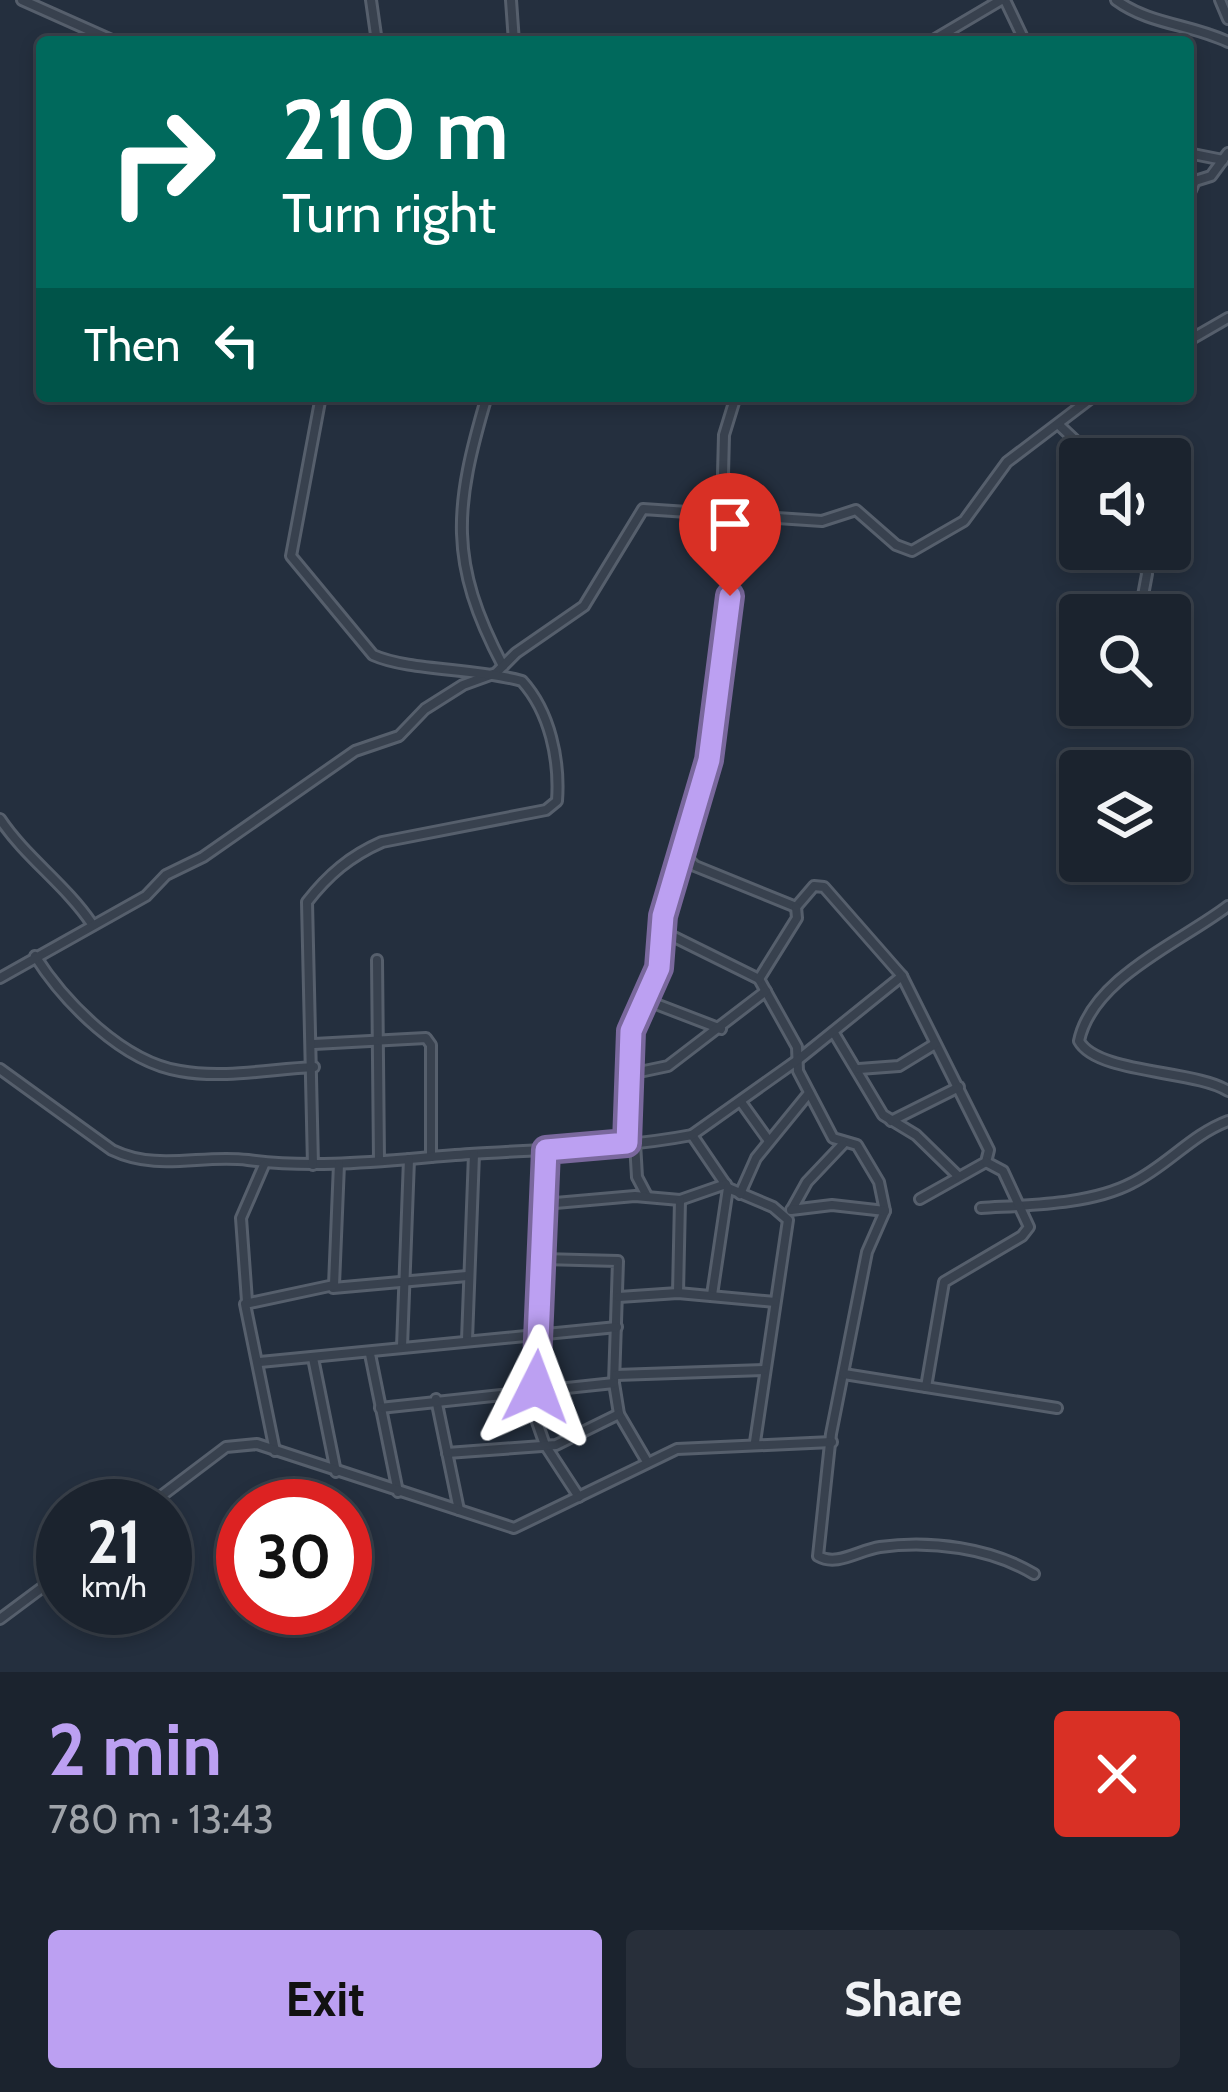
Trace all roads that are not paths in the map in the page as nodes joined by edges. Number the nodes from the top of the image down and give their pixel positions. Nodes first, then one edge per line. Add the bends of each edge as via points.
1 (22, 0) edge
2 (370, 0) edge
3 (511, 0) edge
4 (1003, 0) edge
5 (1117, 0) edge
6 (1220, 0) edge
7 (1228, 19) edge
8 (103, 36) edge
9 (376, 36) edge
10 (514, 36) edge
11 (941, 36) edge
12 (1021, 36) edge
13 (1228, 42) edge
14 (1194, 153) edge
15 (1225, 156) edge
16 (1194, 183) edge
17 (1228, 318) edge
18 (1194, 337) edge
19 (321, 402) edge
20 (486, 402) edge
21 (734, 402) edge
22 (1087, 402) edge
23 (1059, 425) junction
24 (1072, 438) edge
25 (747, 513) junction
26 (722, 514) junction
27 (723, 526) junction
28 (500, 670) junction
29 (0, 819) edge
30 (682, 854) junction
31 (1228, 906) edge
32 (796, 907) junction
33 (92, 924) junction
34 (662, 931) junction
35 (35, 956) junction
36 (377, 960) dead end
37 (902, 976) junction
38 (0, 978) edge
39 (759, 979) junction
40 (766, 991) junction
41 (648, 1001) junction
42 (721, 1029) junction
43 (834, 1032) junction
44 (379, 1041) junction
45 (314, 1044) junction
46 (935, 1044) junction
47 (799, 1059) junction
48 (314, 1066) junction
49 (0, 1069) edge
50 (858, 1069) junction
51 (630, 1074) junction
52 (959, 1087) junction
53 (1228, 1091) edge
54 (808, 1093) junction
55 (741, 1102) junction
56 (890, 1121) junction
57 (1228, 1121) edge
58 (692, 1135) junction
59 (769, 1142) junction
60 (631, 1143) junction
61 (843, 1144) junction
62 (546, 1150) junction
63 (473, 1154) junction
64 (431, 1157) junction
65 (409, 1159) junction
66 (379, 1160) junction
67 (986, 1162) junction
68 (264, 1165) junction
69 (313, 1165) junction
70 (339, 1165) junction
71 (960, 1176) junction
72 (727, 1186) junction
73 (740, 1194) junction
74 (648, 1197) junction
75 (920, 1199) dead end
76 (680, 1200) junction
77 (544, 1204) junction
78 (1020, 1205) junction
79 (982, 1208) dead end
80 (886, 1211) junction
81 (788, 1212) junction
82 (542, 1259) junction
83 (467, 1276) junction
84 (402, 1280) junction
85 (332, 1288) junction
86 (678, 1293) junction
87 (712, 1295) junction
88 (619, 1297) junction
89 (247, 1301) junction
90 (776, 1301) junction
91 (617, 1327) junction
92 (539, 1333) junction
93 (467, 1340) junction
94 (402, 1347) junction
95 (370, 1354) junction
96 (313, 1358) junction
97 (260, 1362) junction
98 (764, 1370) junction
99 (844, 1374) junction
100 (615, 1379) junction
101 (536, 1387) junction
102 (926, 1388) junction
103 (436, 1400) junction
104 (380, 1408) junction
105 (1057, 1408) dead end
106 (619, 1414) junction
107 (755, 1442) junction
108 (832, 1442) junction
109 (545, 1444) junction
110 (275, 1451) junction
111 (447, 1454) junction
112 (646, 1460) junction
113 (336, 1472) junction
114 (184, 1479) edge
115 (398, 1492) junction
116 (579, 1498) junction
117 (459, 1512) junction
118 (1034, 1574) dead end
119 (36, 1592) edge
120 (0, 1619) edge

1 - 8 street
2 - 9 street
3 - 10 street
4 - 11 street
4 - 12 street
5 - 13 street via 1137,14
6 - 7 street
14 - 15 street
15 - 16 street
17 - 18 street
19 - 28 street via 291,556 373,655
20 - 28 street via 459,550
21 - 26 street via 724,436
22 - 23 street
23 - 24 street
23 - 25 street via 1007,461 964,521 912,551 856,510 823,521
25 - 26 street
25 - 27 street
26 - 27 street
26 - 28 street via 643,509 584,606
27 - 30 street via 731,573 721,689
28 - 33 street via 438,700 399,736 355,751 166,875 156,890
28 - 45 street via 522,681 542,712 553,743 556,801 546,810 382,842 324,880 306,907
29 - 33 street
30 - 32 street
30 - 34 street
31 - 53 street via 1113,985 1079,1041 1098,1056
32 - 37 street via 814,886 824,887
32 - 39 street
33 - 35 street
34 - 39 street
34 - 41 street
35 - 38 street
35 - 48 street via 57,990 153,1065 187,1073
36 - 44 street
37 - 43 street
37 - 46 street
39 - 40 street
40 - 42 street
40 - 47 street
41 - 42 street
41 - 51 street via 631,1031
42 - 51 street via 668,1066
43 - 47 street
43 - 50 street
44 - 45 street
44 - 64 street via 426,1038 431,1045
44 - 66 street
45 - 48 street
46 - 50 street via 899,1066
46 - 52 street
47 - 54 street
47 - 55 street
48 - 69 street
49 - 68 street via 131,1159
50 - 56 street
51 - 60 street
52 - 56 street
52 - 67 street via 988,1145
54 - 59 street
54 - 61 street
55 - 58 street
55 - 59 street
56 - 71 street
57 - 78 street via 1131,1184
58 - 60 street
58 - 72 street
59 - 73 street
60 - 62 street
60 - 74 street
61 - 80 street via 854,1143 862,1154
61 - 81 street
62 - 63 street
62 - 77 street
63 - 64 street
63 - 83 street
64 - 65 street
65 - 66 street
65 - 84 street
66 - 70 street
67 - 71 street
67 - 78 street via 1003,1172
68 - 69 street
68 - 89 street via 241,1217
69 - 70 street
70 - 85 street
71 - 75 street
72 - 73 street
72 - 76 street
72 - 87 street
73 - 81 street
74 - 76 street
74 - 77 street
76 - 86 street
77 - 82 street
78 - 79 street
78 - 102 street via 1029,1227 1022,1236 944,1282
80 - 81 street via 832,1205
80 - 99 street via 867,1252
81 - 90 street
82 - 88 street via 615,1259
82 - 92 street
83 - 84 street
83 - 93 street
84 - 85 street
84 - 94 street
85 - 89 street
86 - 87 street
86 - 88 street
87 - 90 street
88 - 91 street
89 - 97 street
90 - 98 street
91 - 92 street
91 - 100 street
92 - 93 street
92 - 101 street
93 - 94 street
94 - 95 street
95 - 96 street
95 - 104 street
96 - 97 street
96 - 113 street
97 - 110 street
98 - 100 street
98 - 107 street
99 - 102 street
99 - 108 street
100 - 101 street
100 - 106 street
101 - 103 street
101 - 109 street
102 - 105 street
103 - 104 street
103 - 111 street
104 - 115 street
106 - 109 street
106 - 112 street
107 - 108 street
107 - 112 street
108 - 118 street via 817,1549 823,1560 880,1546 937,1547 996,1552
109 - 111 street
109 - 116 street
110 - 113 street
110 - 114 street via 226,1447
111 - 117 street
112 - 116 street
113 - 115 street
115 - 117 street
116 - 117 street via 514,1528
119 - 120 street

